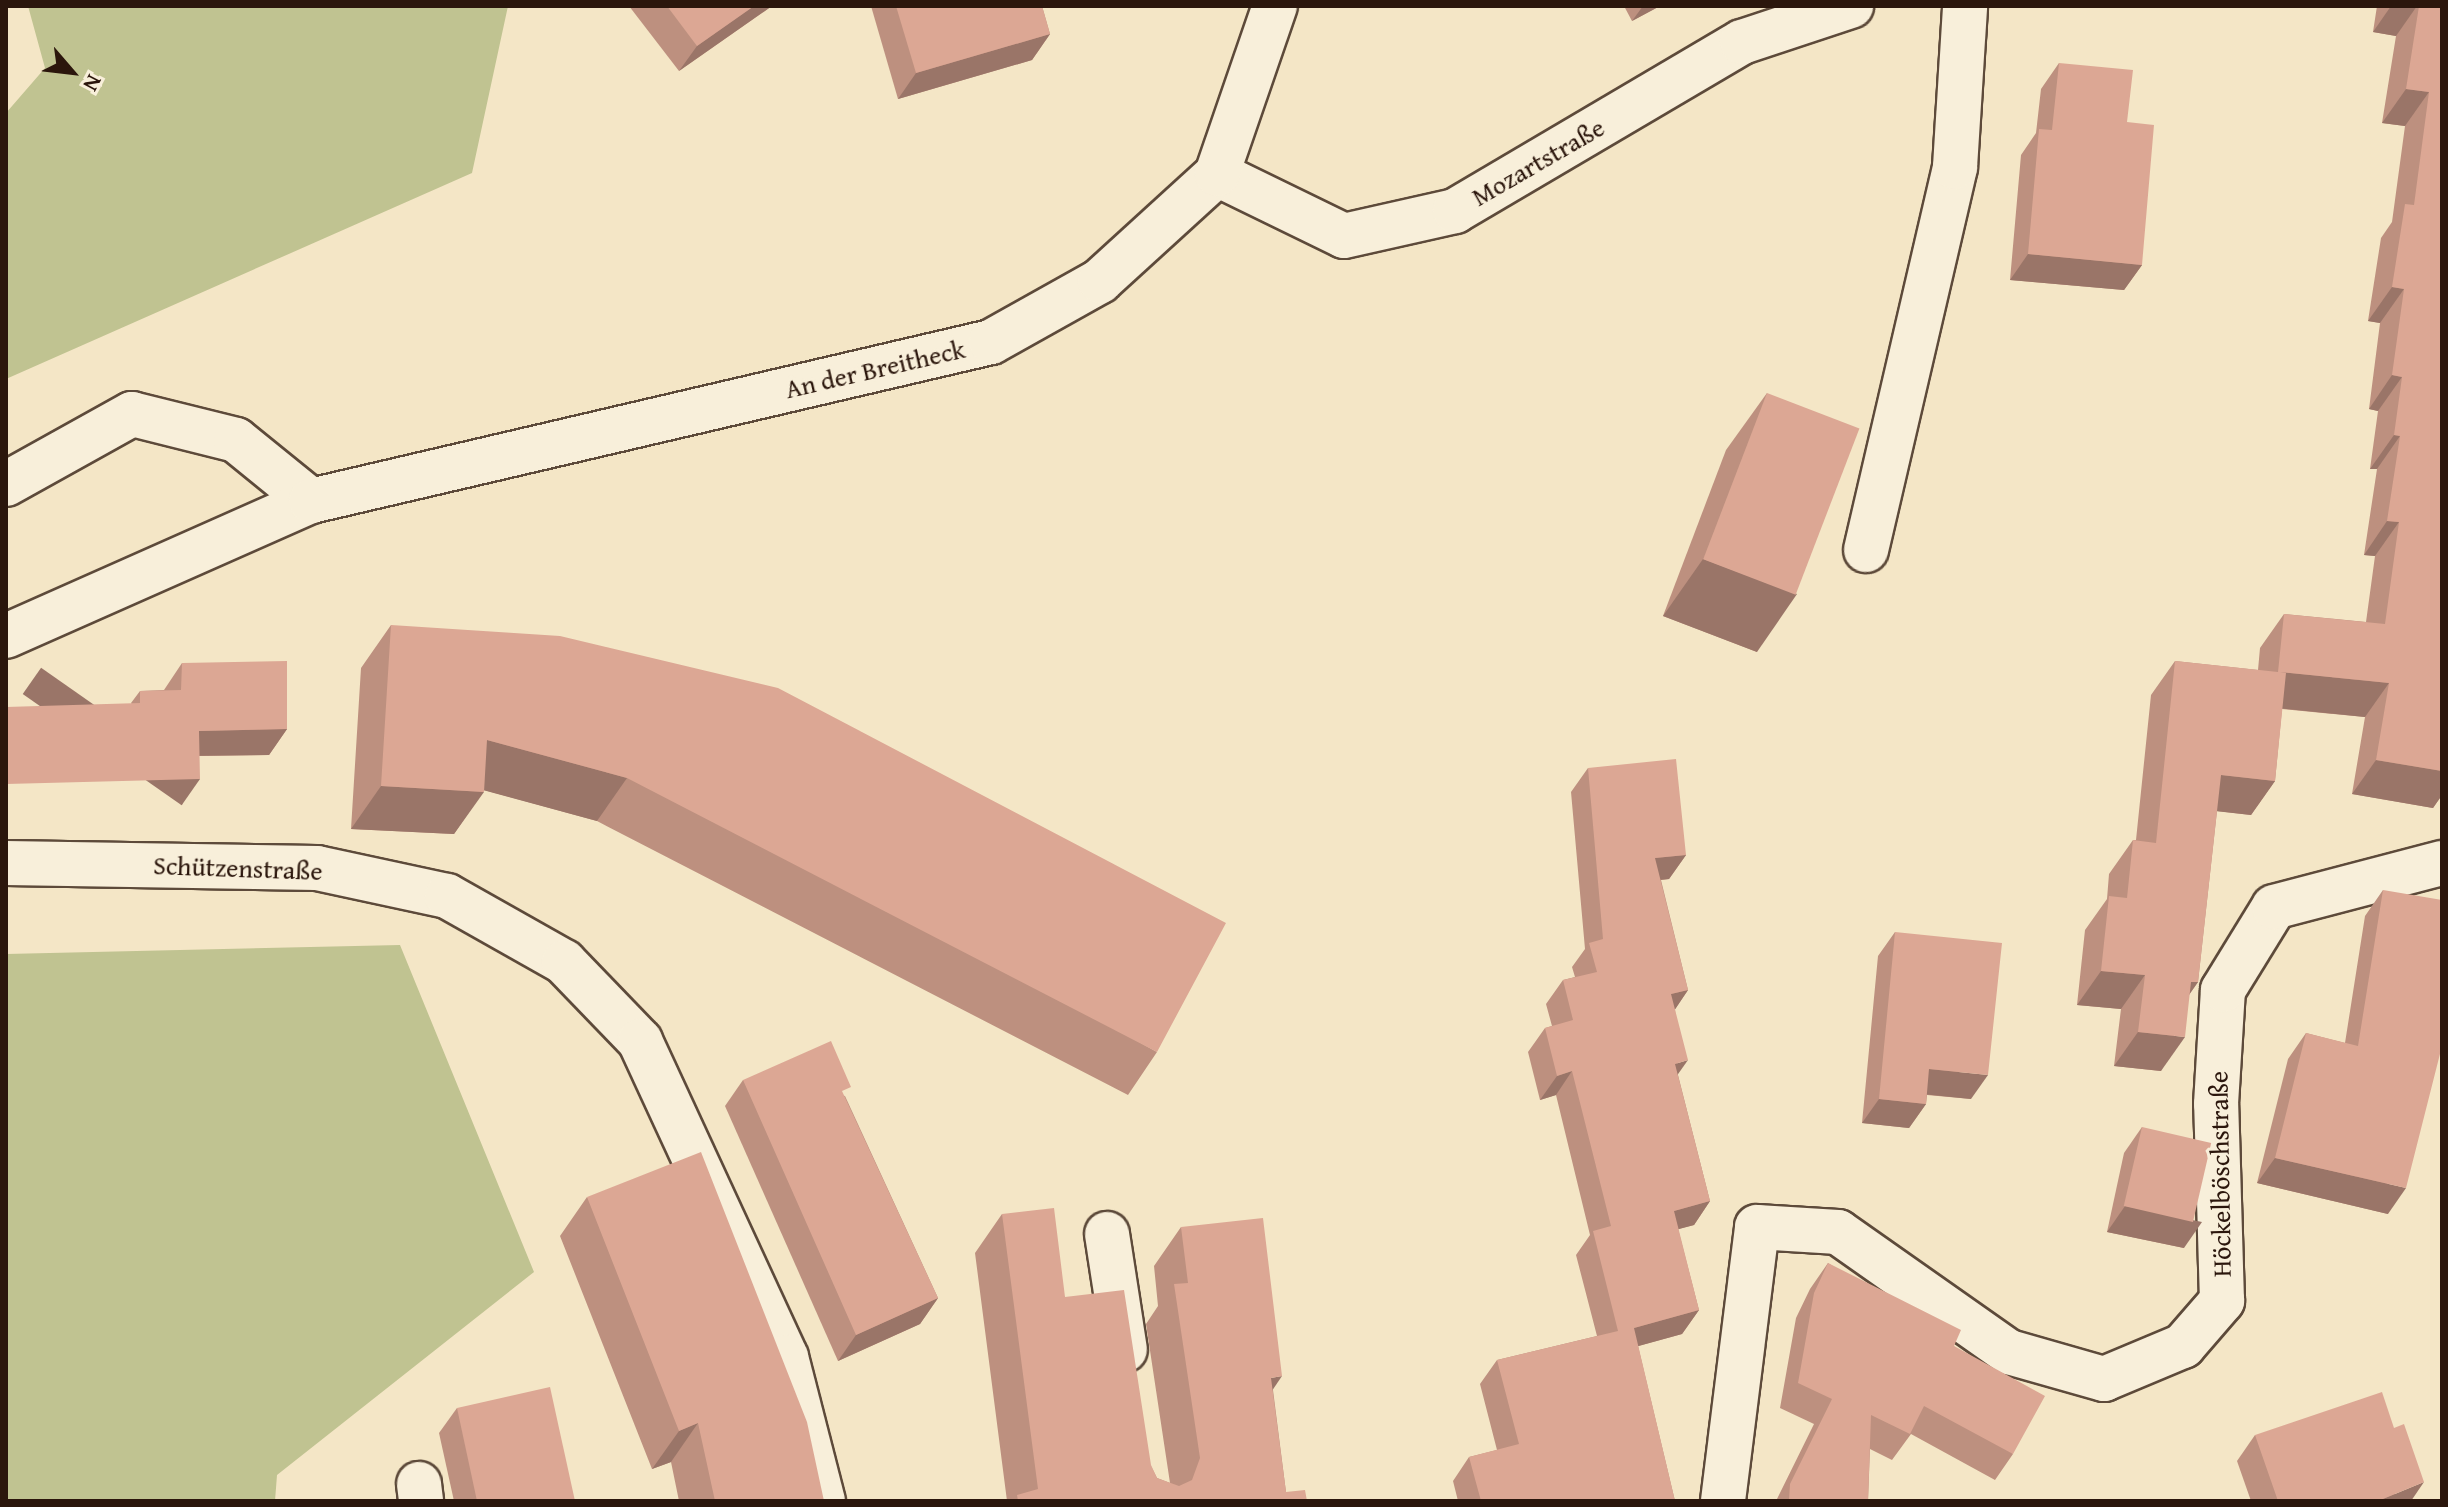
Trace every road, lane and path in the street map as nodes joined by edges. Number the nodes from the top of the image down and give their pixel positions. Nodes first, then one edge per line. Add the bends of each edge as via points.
1 (1275, 6) edge
2 (1851, 6) edge
3 (1965, 6) edge
4 (1217, 174) junction
5 (6, 484) edge
6 (311, 501) junction
7 (1866, 550) dead end
8 (6, 636) edge
9 (6, 863) edge
10 (2442, 863) edge
11 (1107, 1234) dead end
12 (1131, 1391) edge
13 (823, 1501) edge
14 (1723, 1501) edge

1 - 4 street, An der Breitheck
2 - 4 street, Mozartstraße via 1742,42 1455,211 1344,236
3 - 7 street via 1955,167
4 - 6 street, An der Breitheck via 1100,281 991,342
5 - 6 street via 132,414 236,440
6 - 8 street
9 - 13 street, Schützenstraße via 317,868 447,896 564,962 640,1041 786,1357
10 - 14 street, Höckelböschstraße via 2274,907 2223,990 2216,1104 2222,1301 2183,1346 2104,1379 2009,1352 1838,1232 1757,1227
11 - 12 street

